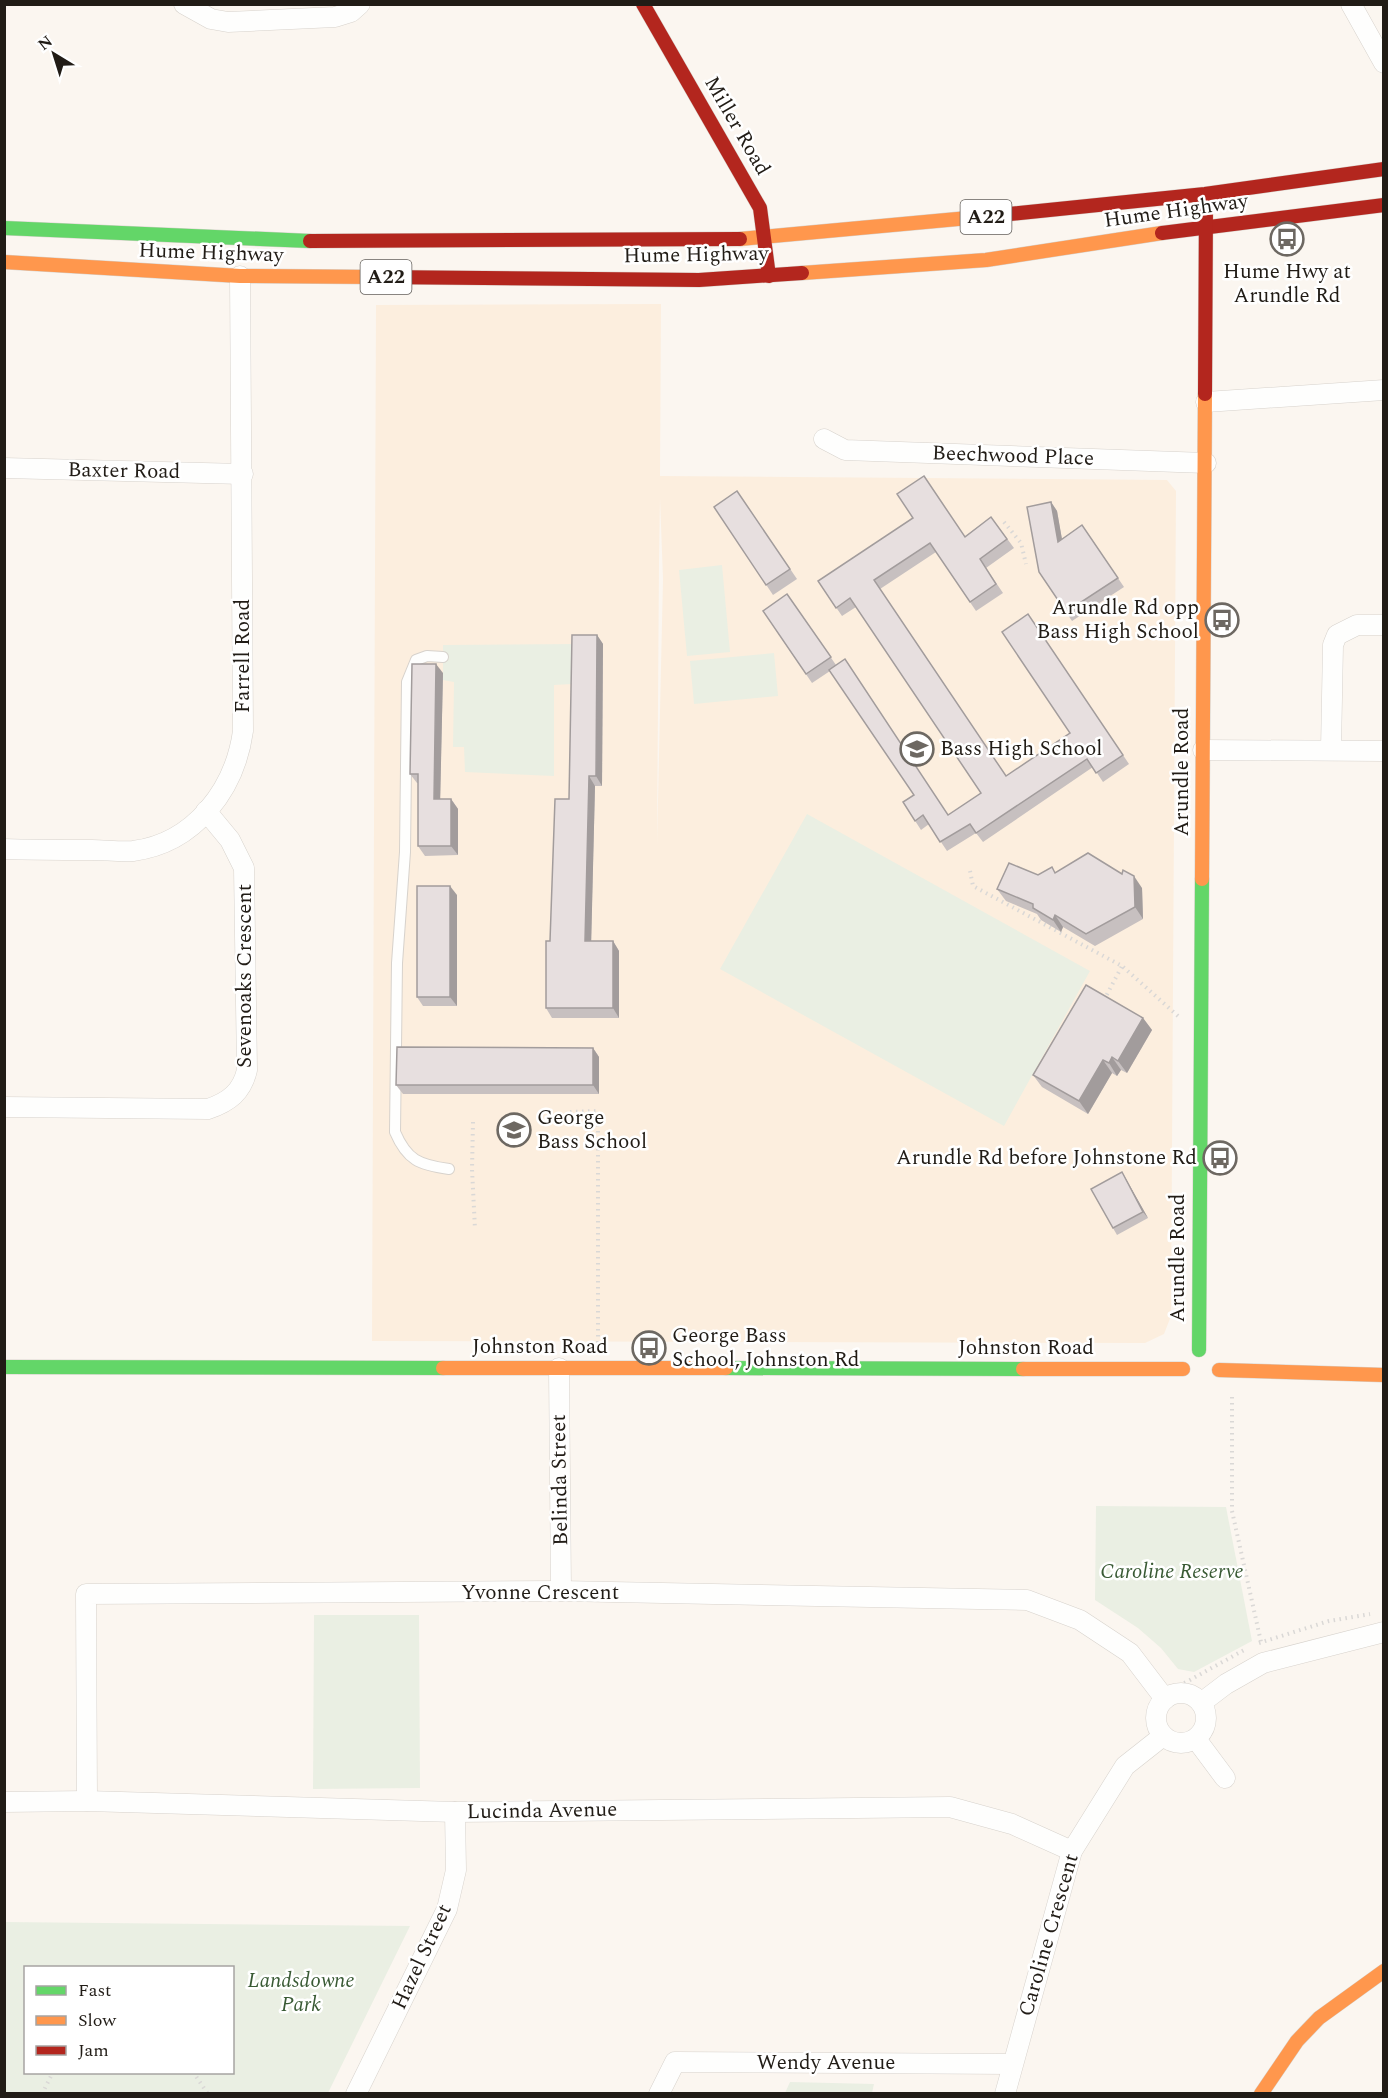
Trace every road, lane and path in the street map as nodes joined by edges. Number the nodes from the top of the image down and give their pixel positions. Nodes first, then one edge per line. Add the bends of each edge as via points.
1 (184, 4) edge
2 (360, 4) edge
3 (643, 4) edge
4 (1351, 4) edge
5 (1383, 63) edge
6 (1383, 169) edge
7 (1205, 194) junction
8 (1383, 205) edge
9 (1207, 226) junction
10 (4, 228) edge
11 (765, 238) junction
12 (4, 262) edge
13 (240, 276) junction
14 (769, 276) junction
15 (1383, 390) edge
16 (1206, 402) junction
17 (824, 439) dead end
18 (1206, 463) junction
19 (4, 468) edge
20 (243, 474) junction
21 (1004, 522) dead end
22 (1026, 564) dead end
23 (1383, 624) edge
24 (443, 657) dead end
25 (1203, 750) junction
26 (1330, 750) junction
27 (1383, 751) edge
28 (206, 811) junction
29 (4, 849) edge
30 (970, 871) dead end
31 (1122, 966) junction
32 (1104, 1000) edge
33 (1201, 1037) junction
34 (4, 1107) edge
35 (570, 1112) dead end
36 (473, 1122) dead end
37 (449, 1169) dead end
38 (475, 1229) dead end
39 (1208, 1353) junction
40 (4, 1367) edge
41 (559, 1368) junction
42 (598, 1368) junction
43 (1383, 1375) edge
44 (1232, 1397) dead end
45 (561, 1592) junction
46 (1383, 1632) edge
47 (1261, 1642) dead end
48 (1165, 1700) junction
49 (1201, 1703) junction
50 (1163, 1736) junction
51 (1196, 1739) junction
52 (1225, 1778) dead end
53 (87, 1801) junction
54 (4, 1802) edge
55 (455, 1812) junction
56 (1072, 1851) junction
57 (1383, 1971) edge
58 (1012, 2064) junction
59 (52, 2074) edge
60 (194, 2074) edge
61 (42, 2094) edge
62 (208, 2094) edge
63 (356, 2094) edge
64 (659, 2094) edge
65 (1005, 2094) edge
66 (1261, 2094) edge

1 - 2 street via 211,19 228,22 335,17
3 - 11 main road, Miller Road via 760,208
4 - 5 street
6 - 7 main road, Hume Highway / A22
7 - 9 main road, Arundle Road
7 - 11 main road, Hume Highway / A22
8 - 9 main road, Hume Highway / A22
9 - 14 main road, Hume Highway / A22 via 986,260
9 - 16 main road, Arundle Road
10 - 11 main road, Hume Highway / A22 via 345,243
11 - 14 main road, Miller Road
12 - 13 main road, Hume Highway / A22
13 - 14 main road, Hume Highway / A22 via 699,280
13 - 20 street, Farrell Road
15 - 16 street
16 - 18 main road, Arundle Road
17 - 18 street, Beechwood Place via 845,450
18 - 25 main road, Arundle Road
19 - 20 street, Baxter Road
20 - 28 street, Farrell Road via 243,731 235,770 218,800
21 - 22 path via 1021,543
23 - 26 street via 1357,625 1337,635
24 - 37 lane via 416,660 408,682 395,1132 410,1158
25 - 26 street
25 - 33 main road, Arundle Road
26 - 27 street
28 - 29 street, Farrell Road via 180,834 134,850
28 - 34 street, Sevenoaks Crescent via 236,849 245,880 247,1070 240,1087 226,1102 208,1109
30 - 31 path via 973,886
31 - 32 path
31 - 33 path
33 - 39 main road, Arundle Road
35 - 42 path via 598,1111
36 - 38 path
39 - 42 main road, Johnston Road via 1187,1358 1186,1374
39 - 43 main road, Arundle Road via 1216,1376
40 - 41 main road, Johnston Road
41 - 42 main road, Johnston Road
41 - 45 street, Belinda Street
44 - 47 path via 1232,1511
45 - 48 street, Yvonne Crescent via 1027,1599 1080,1620 1130,1653
45 - 53 street, Yvonne Crescent via 86,1594
46 - 49 street via 1263,1663
48 - 49 street via 1186,1694
48 - 50 street via 1156,1715
49 - 51 street via 1206,1720
50 - 51 street via 1177,1743
50 - 56 street, Caroline Crescent via 1125,1766
51 - 52 street
53 - 54 street, Lucinda Avenue
53 - 55 street, Lucinda Avenue
55 - 56 street, Lucinda Avenue via 950,1807 1012,1824
55 - 63 street, Hazel Street via 456,1870 447,1909
56 - 58 street, Caroline Crescent
57 - 66 main road via 1319,2018
58 - 64 street, Wendy Avenue via 675,2062
58 - 65 street, Caroline Crescent
59 - 61 path
60 - 62 path

